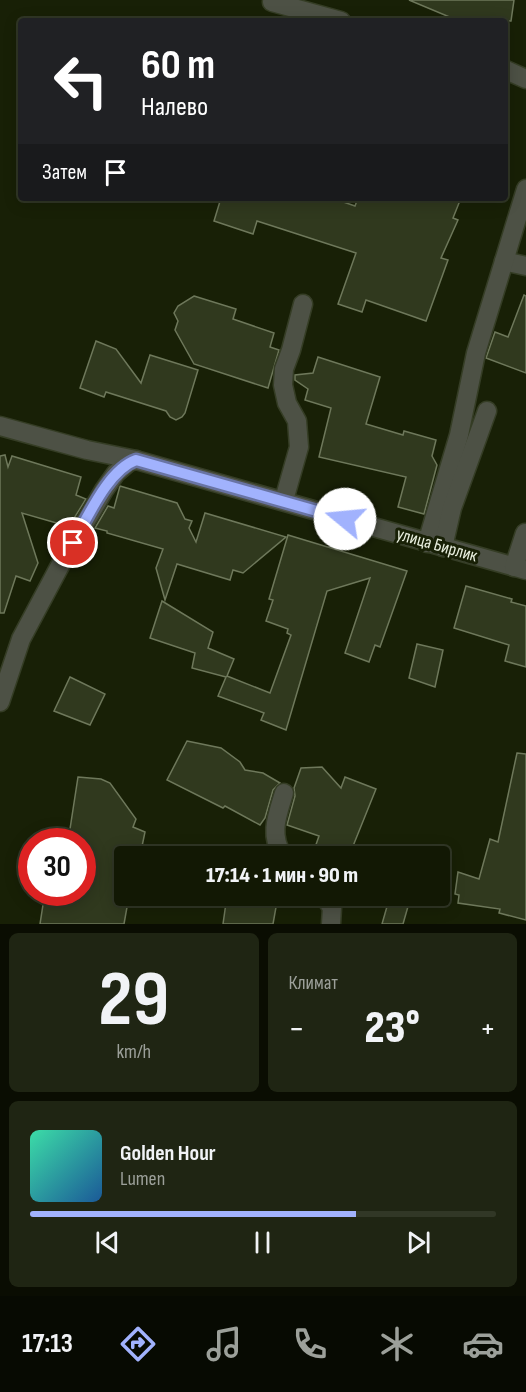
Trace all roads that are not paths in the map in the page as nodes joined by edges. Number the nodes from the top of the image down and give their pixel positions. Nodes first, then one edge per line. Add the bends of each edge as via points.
1 (272, 2) dead end
2 (330, 18) edge
3 (508, 71) edge
4 (526, 79) edge
5 (526, 189) edge
6 (504, 261) junction
7 (526, 266) edge
8 (303, 304) dead end
9 (488, 411) dead end
10 (0, 426) edge
11 (136, 460) junction
12 (284, 500) junction
13 (525, 532) edge
14 (435, 545) junction
15 (520, 568) edge
16 (0, 702) edge
17 (284, 793) dead end
18 (277, 846) edge
19 (331, 906) edge
20 (331, 924) edge

1 - 2 street
3 - 4 street
5 - 6 street
6 - 7 street
6 - 14 street via 476,353
8 - 12 street via 284,369 287,403 297,421 299,447
9 - 14 street
10 - 11 street, улица Бирлик
11 - 12 street, улица Бирлик
11 - 16 street via 116,474 104,490 63,560 21,639
12 - 14 street, улица Бирлик
13 - 15 street
14 - 15 street, улица Бирлик
17 - 18 street via 275,821
19 - 20 street

